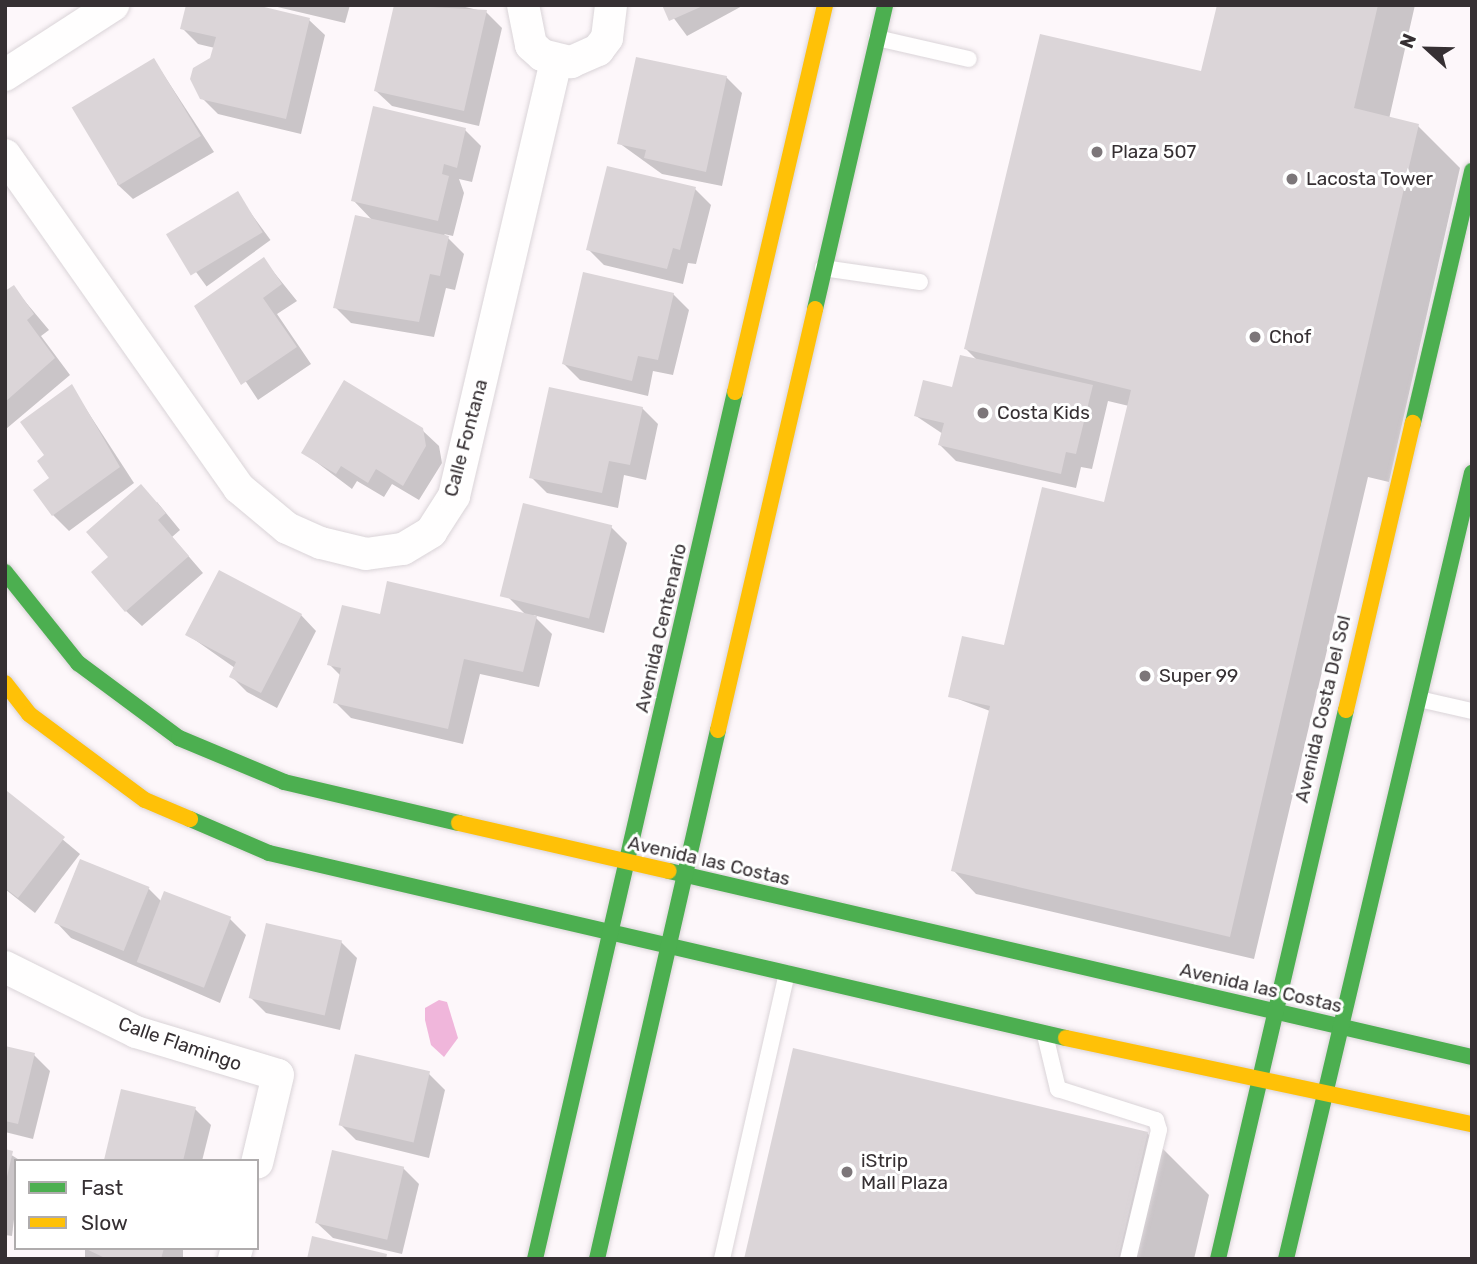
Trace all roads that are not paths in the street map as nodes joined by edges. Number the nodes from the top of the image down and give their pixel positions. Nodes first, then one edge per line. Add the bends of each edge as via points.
1 (113, 5) edge
2 (523, 5) edge
3 (611, 5) edge
4 (825, 5) edge
5 (885, 5) edge
6 (820, 23) junction
7 (877, 38) junction
8 (969, 59) dead end
9 (556, 61) junction
10 (5, 75) edge
11 (5, 155) edge
12 (1472, 171) edge
13 (823, 268) junction
14 (920, 282) dead end
15 (1472, 473) edge
16 (5, 572) edge
17 (5, 683) edge
18 (1419, 699) junction
19 (1472, 711) edge
20 (629, 864) junction
21 (681, 876) junction
22 (612, 933) junction
23 (671, 946) junction
24 (5, 967) edge
25 (787, 973) junction
26 (1272, 1012) junction
27 (1340, 1027) junction
28 (1045, 1033) junction
29 (1472, 1057) edge
30 (1258, 1074) junction
31 (1324, 1090) junction
32 (1472, 1124) edge
33 (258, 1159) edge
34 (536, 1259) edge
35 (597, 1259) edge
36 (722, 1259) edge
37 (1128, 1259) edge
38 (1218, 1259) edge
39 (1286, 1259) edge

1 - 10 street
2 - 9 street via 531,45
3 - 9 street via 612,23 598,50
4 - 6 street, Avenida Centenario
5 - 7 street
6 - 7 street
6 - 20 street, Avenida Centenario
7 - 8 lane
7 - 13 street
9 - 11 street, Calle Fontana via 454,496 431,532 402,549 366,554 321,544 287,528 239,488
12 - 26 street, Avenida Costa Del Sol
13 - 14 lane
13 - 21 street
15 - 18 street
16 - 20 street, Avenida las Costas via 78,663 179,738 284,782
17 - 22 street via 29,714 145,800 256,847
18 - 19 lane
18 - 27 street
20 - 21 street, Avenida las Costas
20 - 22 street, Avenida Centenario
21 - 23 street
21 - 26 street, Avenida las Costas
22 - 23 street
22 - 34 street, Avenida Centenario
23 - 25 street
23 - 35 street
24 - 33 street, Calle Flamingo via 136,1032 278,1075
25 - 28 street
25 - 36 lane
26 - 27 street, Avenida las Costas
26 - 30 street, Avenida Costa Del Sol
27 - 29 street, Avenida las Costas
27 - 31 street
28 - 30 street
28 - 37 lane via 1058,1089 1156,1120 1159,1130
30 - 31 street
30 - 38 street, Avenida Costa Del Sol
31 - 32 street
31 - 39 street

